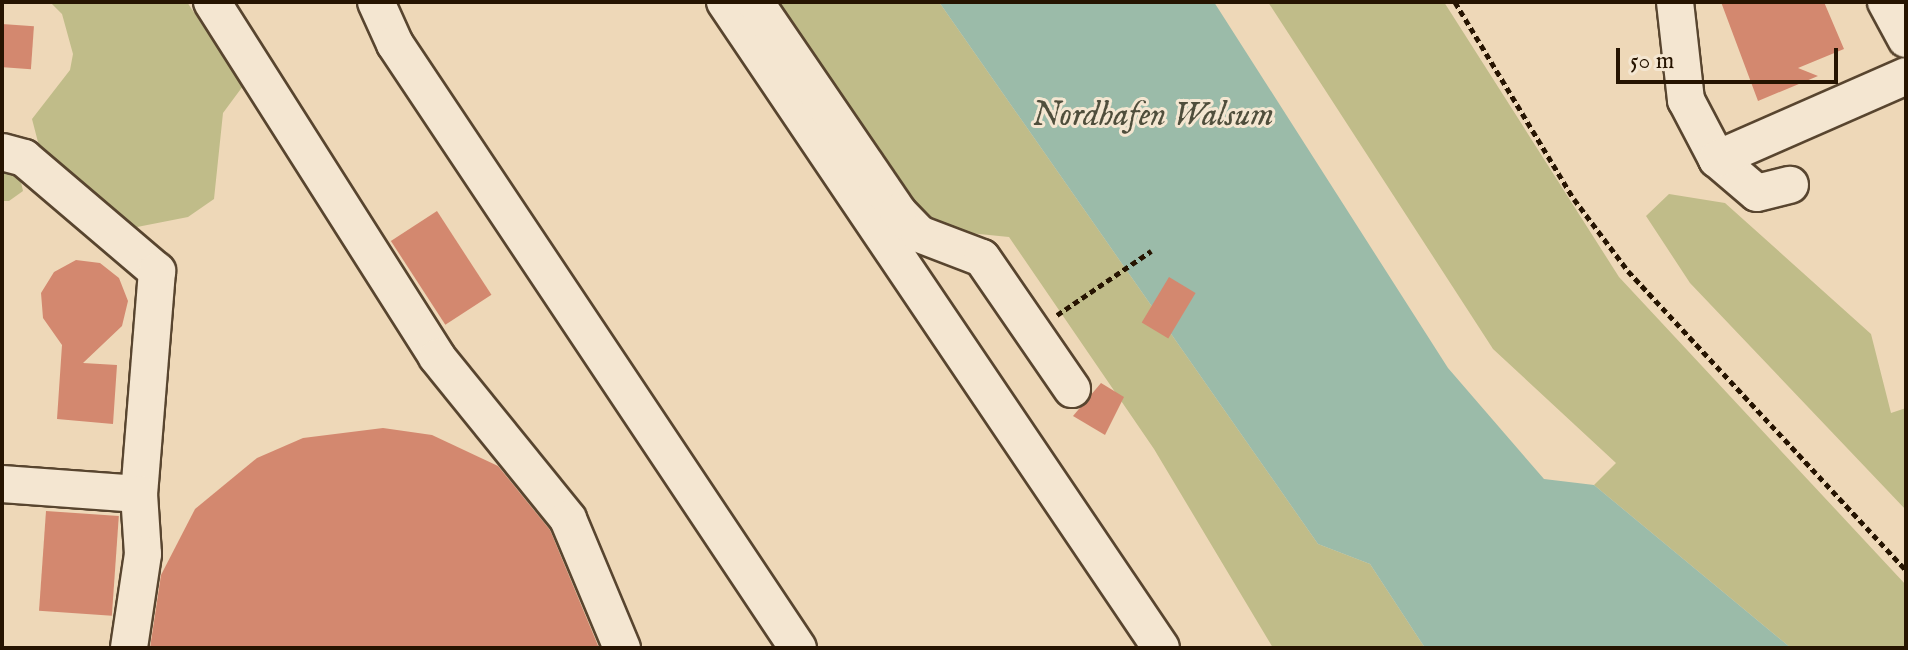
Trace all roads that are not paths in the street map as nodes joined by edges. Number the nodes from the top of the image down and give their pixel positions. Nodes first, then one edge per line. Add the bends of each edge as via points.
1 (212, 2) edge
2 (376, 2) edge
3 (725, 2) edge
4 (755, 2) edge
5 (1675, 2) edge
6 (1886, 2) edge
7 (1906, 39) edge
8 (1906, 76) edge
9 (2, 152) edge
10 (1717, 159) junction
11 (1790, 185) dead end
12 (886, 220) junction
13 (1072, 389) dead end
14 (2, 484) edge
15 (139, 494) junction
16 (129, 648) edge
17 (622, 648) edge
18 (798, 648) edge
19 (1161, 648) edge

1 - 17 street via 437,357 568,519
2 - 18 street via 395,44
3 - 12 street
4 - 12 street
5 - 10 street via 1686,100
6 - 7 street
8 - 10 street
9 - 15 street via 24,158 157,271
10 - 11 street via 1757,193
12 - 13 street via 982,258
12 - 19 street
14 - 15 street
15 - 16 street via 143,554

